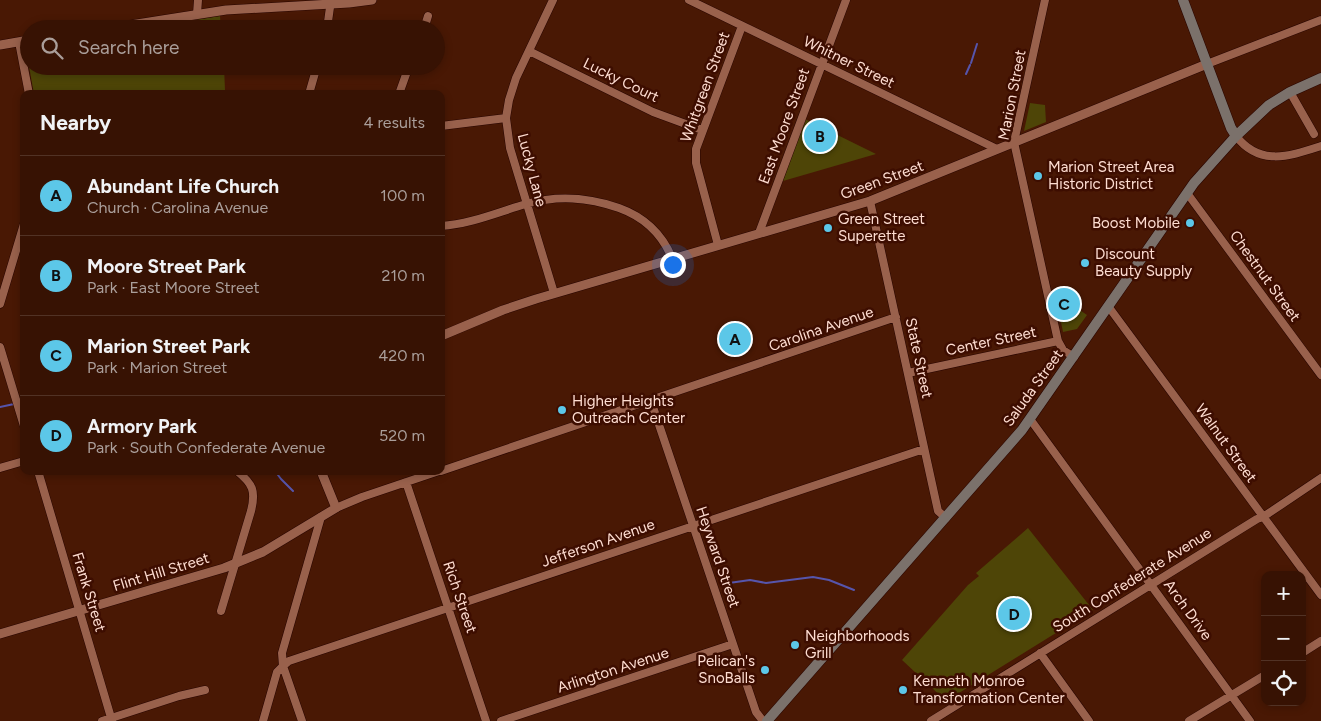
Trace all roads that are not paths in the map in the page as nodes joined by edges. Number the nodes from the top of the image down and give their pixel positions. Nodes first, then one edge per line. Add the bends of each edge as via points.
1 (198, 0) edge
2 (372, 0) edge
3 (553, 0) edge
4 (688, 0) edge
5 (846, 0) edge
6 (1044, 0) edge
7 (1183, 0) edge
8 (331, 2) edge
9 (706, 4) edge
10 (197, 14) junction
11 (428, 16) dead end
12 (161, 20) edge
13 (328, 20) edge
14 (427, 20) edge
15 (1321, 20) edge
16 (742, 26) junction
17 (19, 42) joint
18 (0, 45) edge
19 (20, 47) edge
20 (529, 51) junction
21 (822, 64) junction
22 (1207, 64) junction
23 (25, 75) edge
24 (314, 75) edge
25 (406, 75) edge
26 (1321, 78) edge
27 (28, 90) edge
28 (310, 90) edge
29 (400, 90) edge
30 (1290, 92) junction
31 (506, 118) junction
32 (445, 126) edge
33 (702, 130) junction
34 (1314, 134) dead end
35 (1236, 136) junction
36 (1014, 142) junction
37 (1321, 146) edge
38 (997, 150) junction
39 (1187, 193) junction
40 (870, 201) junction
41 (526, 204) junction
42 (445, 226) edge
43 (759, 233) junction
44 (20, 237) edge
45 (718, 245) junction
46 (672, 258) junction
47 (554, 293) junction
48 (0, 304) edge
49 (1108, 306) junction
50 (896, 318) junction
51 (445, 334) edge
52 (1058, 341) junction
53 (0, 347) edge
54 (1074, 357) junction
55 (908, 373) junction
56 (1321, 376) edge
57 (651, 401) junction
58 (20, 413) edge
59 (1030, 420) junction
60 (924, 449) junction
61 (20, 462) edge
62 (0, 468) edge
63 (445, 469) edge
64 (39, 475) edge
65 (241, 475) edge
66 (323, 475) edge
67 (428, 475) edge
68 (1321, 478) edge
69 (406, 482) junction
70 (336, 508) junction
71 (321, 517) junction
72 (1263, 517) junction
73 (946, 518) junction
74 (693, 526) junction
75 (236, 564) junction
76 (1152, 584) junction
77 (1321, 595) edge
78 (449, 607) junction
79 (80, 611) junction
80 (222, 611) dead end
81 (0, 634) edge
82 (1321, 641) edge
83 (733, 644) junction
84 (1306, 650) edge
85 (1040, 653) junction
86 (283, 666) junction
87 (1261, 677) edge
88 (205, 690) dead end
89 (1232, 695) junction
90 (112, 719) edge
91 (102, 721) edge
92 (262, 721) edge
93 (302, 721) edge
94 (486, 721) edge
95 (501, 721) edge
96 (763, 721) edge
97 (767, 721) edge
98 (931, 721) edge
99 (1089, 721) edge
100 (1189, 721) edge
101 (1250, 721) edge

1 - 10 street
2 - 8 street
3 - 20 street, Lucky Lane
4 - 9 street, Whitner Street
5 - 21 street, East Moore Street
6 - 36 street, Marion Street
7 - 22 main road
8 - 10 street
8 - 13 street
9 - 16 street, Whitner Street
10 - 12 street
11 - 14 street
15 - 22 street, Green Street
16 - 21 street, Whitner Street
16 - 33 street, Whitgreen Street
17 - 18 street
17 - 19 street
20 - 31 street, Lucky Lane via 512,89
20 - 33 street, Lucky Court via 653,112
21 - 38 street, Whitner Street
21 - 43 street, East Moore Street
22 - 35 main road
22 - 36 street, Green Street
23 - 27 street
24 - 28 street
25 - 29 street
26 - 30 main road, Saluda Street
30 - 34 street
30 - 35 main road, Saluda Street via 1269,105
31 - 32 street
31 - 41 street, Lucky Lane via 510,148
33 - 45 street, Whitgreen Street via 696,149 696,163
35 - 37 street via 1245,147 1271,157 1290,156
35 - 39 main road, Saluda Street
36 - 38 street, Green Street
36 - 52 street, Marion Street
38 - 40 street, Green Street
39 - 49 main road, Saluda Street
39 - 56 street, Chestnut Street
40 - 43 street, Green Street
40 - 50 street, State Street
41 - 42 street via 465,223
41 - 46 street via 557,198 580,198 623,209 651,226
41 - 47 street, Lucky Lane
43 - 45 street, Green Street
44 - 48 street
45 - 46 street, Green Street
46 - 47 street, Green Street
47 - 51 street, Green Street
49 - 54 main road, Saluda Street
49 - 72 street, Walnut Street
50 - 55 street, State Street
50 - 57 street, Carolina Avenue
52 - 54 street, Center Street via 1063,350
52 - 55 street, Center Street
53 - 58 street
54 - 59 main road, Saluda Street
55 - 60 street, State Street
57 - 63 street, Carolina Avenue
57 - 74 street, Heyward Street
59 - 73 main road, Saluda Street
59 - 76 street, Arch Drive
60 - 73 street, State Street via 938,511
60 - 74 street, Jefferson Avenue
61 - 62 street
64 - 79 street, Frank Street
65 - 75 street via 254,495
66 - 70 street
67 - 69 street, Carolina Avenue
68 - 72 street, South Confederate Avenue
69 - 70 street, Carolina Avenue
69 - 78 street, Rich Street
70 - 71 street, Carolina Avenue
71 - 75 street, Flint Hill Street via 263,552
71 - 86 street via 282,653
72 - 76 street, South Confederate Avenue
72 - 77 street, Walnut Street
73 - 97 main road, Saluda Street
74 - 78 street, Jefferson Avenue
74 - 83 street, Heyward Street
75 - 79 street, Flint Hill Street
75 - 80 street
76 - 85 street, South Confederate Avenue
76 - 89 street, Arch Drive
78 - 86 street, Jefferson Avenue via 289,661
78 - 94 street, Rich Street
79 - 81 street, Flint Hill Street
79 - 90 street, Frank Street
82 - 84 street
83 - 95 street, Arlington Avenue
83 - 96 street, Heyward Street via 756,712
85 - 98 street, South Confederate Avenue
85 - 99 street
86 - 92 street via 277,672
86 - 93 street
87 - 89 street
88 - 90 street
89 - 100 street
89 - 101 street, Arch Drive
90 - 91 street

